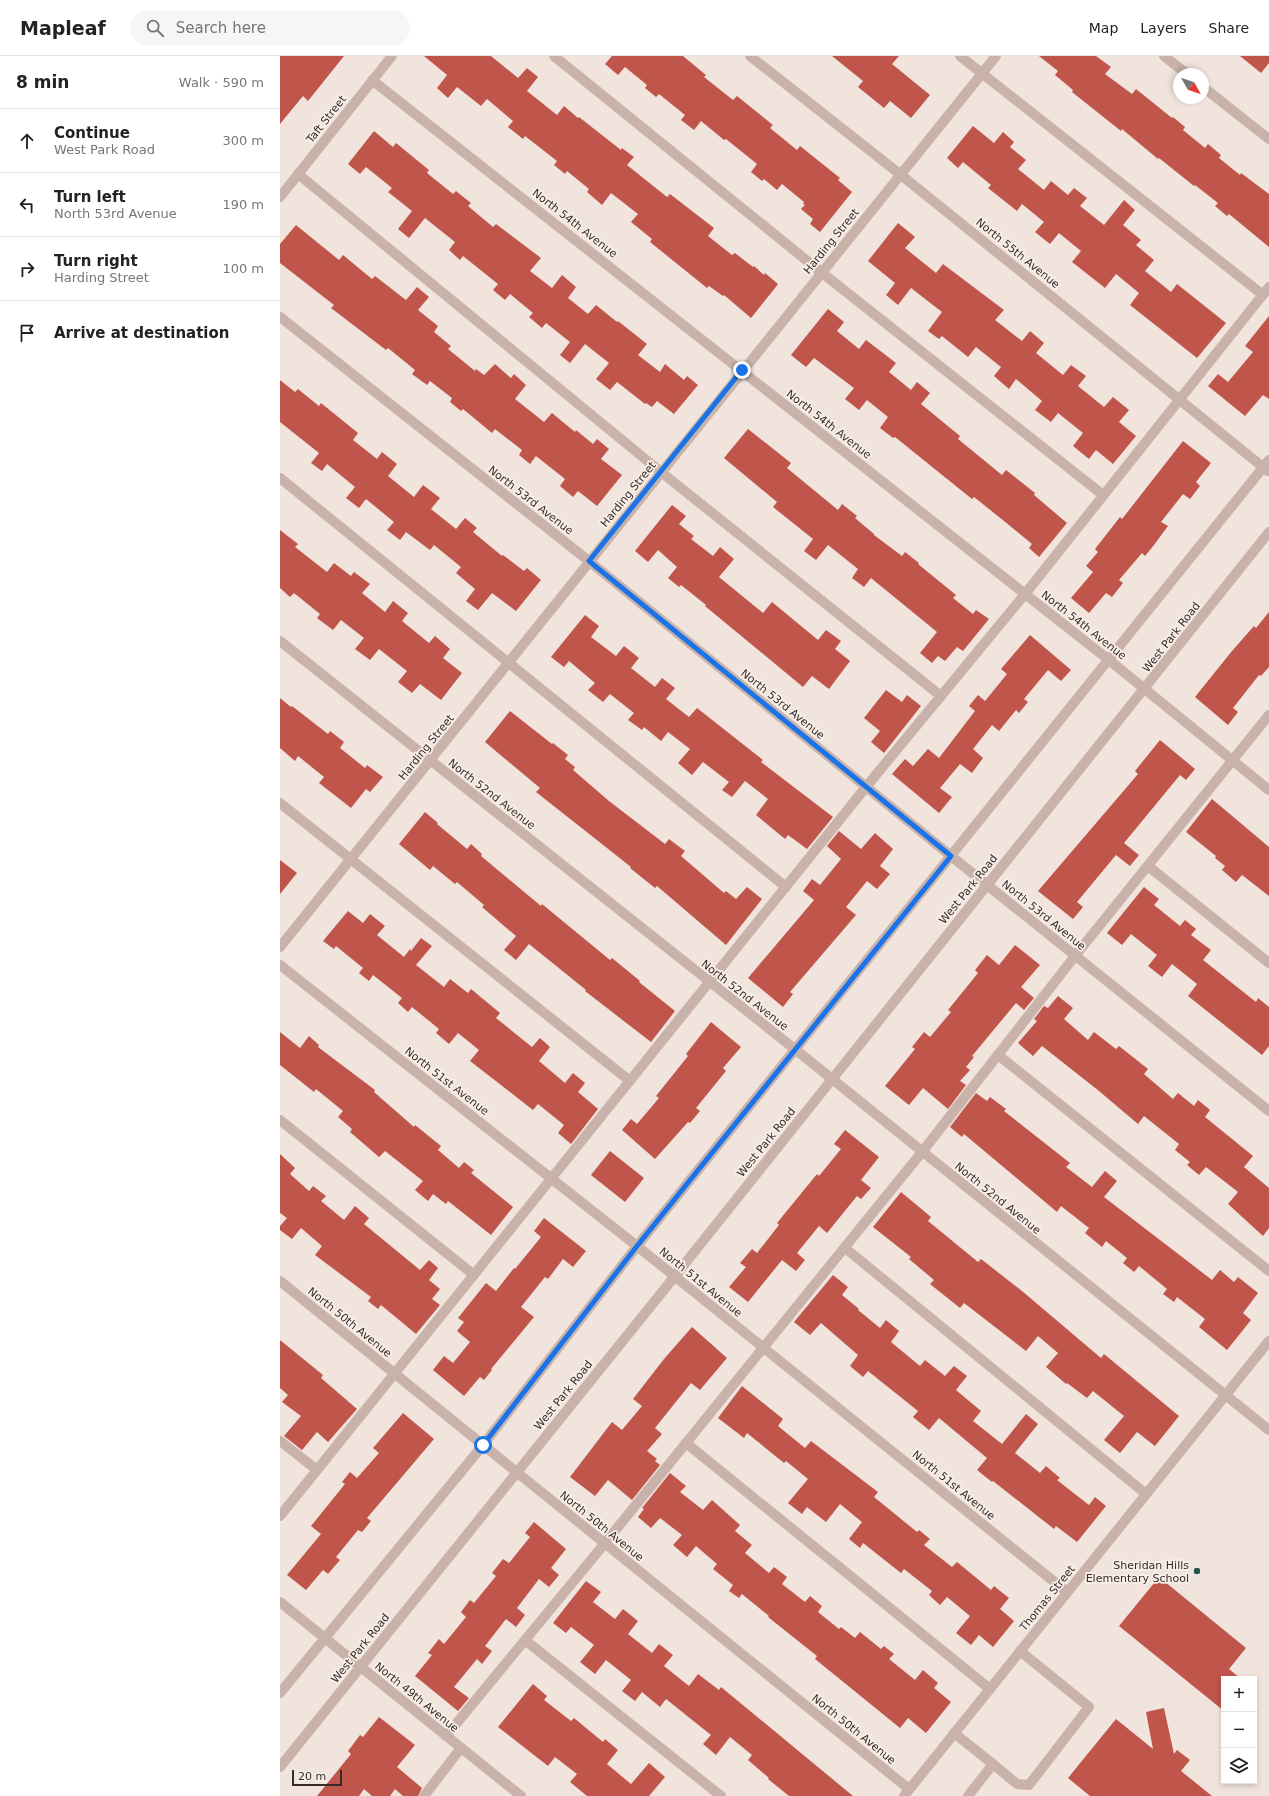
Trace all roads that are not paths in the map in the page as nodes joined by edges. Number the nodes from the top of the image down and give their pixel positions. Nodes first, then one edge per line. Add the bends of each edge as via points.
1 (392, 56) edge
2 (554, 56) edge
3 (750, 56) edge
4 (960, 56) edge
5 (996, 56) edge
6 (1164, 56) edge
7 (1179, 68) edge
8 (982, 73) junction
9 (372, 80) junction
10 (1209, 92) edge
11 (1269, 139) edge
12 (298, 174) junction
13 (901, 175) junction
14 (280, 196) edge
15 (821, 272) junction
16 (1266, 291) edge
17 (280, 317) edge
18 (742, 370) junction
19 (1179, 399) junction
20 (1267, 466) edge
21 (661, 472) junction
22 (280, 478) edge
23 (1103, 494) junction
24 (1269, 532) edge
25 (589, 561) junction
26 (1025, 594) junction
27 (280, 641) edge
28 (1109, 660) junction
29 (509, 662) junction
30 (1144, 689) junction
31 (941, 696) junction
32 (1269, 715) edge
33 (1233, 760) junction
34 (430, 761) junction
35 (866, 787) junction
36 (1269, 790) edge
37 (280, 803) edge
38 (951, 856) junction
39 (351, 859) junction
40 (1148, 866) junction
41 (987, 885) junction
42 (786, 887) junction
43 (280, 947) edge
44 (1075, 956) junction
45 (1269, 963) edge
46 (280, 965) edge
47 (710, 982) junction
48 (796, 1050) junction
49 (998, 1055) junction
50 (832, 1079) junction
51 (630, 1081) junction
52 (1269, 1111) edge
53 (280, 1120) edge
54 (922, 1152) junction
55 (552, 1179) junction
56 (637, 1246) junction
57 (845, 1248) junction
58 (1269, 1271) edge
59 (474, 1275) junction
60 (675, 1276) junction
61 (280, 1281) edge
62 (1269, 1341) edge
63 (764, 1348) junction
64 (394, 1373) junction
65 (1225, 1395) junction
66 (1269, 1430) edge
67 (280, 1441) edge
68 (686, 1443) junction
69 (483, 1445) junction
70 (317, 1470) junction
71 (517, 1472) junction
72 (1146, 1494) junction
73 (280, 1516) edge
74 (605, 1543) junction
75 (1067, 1592) junction
76 (280, 1602) edge
77 (324, 1637) junction
78 (525, 1640) junction
79 (1020, 1651) junction
80 (360, 1666) junction
81 (990, 1689) junction
82 (280, 1693) edge
83 (954, 1733) junction
84 (446, 1736) junction
85 (461, 1748) junction
86 (993, 1764) junction
87 (280, 1767) edge
88 (907, 1793) edge
89 (424, 1796) edge
90 (521, 1796) edge
91 (721, 1796) edge
92 (968, 1796) edge

1 - 9 street, Taft Street
2 - 15 street
3 - 13 street, North 55th Avenue
4 - 8 street
5 - 8 street, Harding Street
6 - 7 street
8 - 13 street, Harding Street
8 - 16 street
9 - 12 street, Taft Street
9 - 18 street, North 54th Avenue
10 - 11 street
12 - 14 street, Taft Street
12 - 21 street
13 - 15 street, Harding Street
13 - 19 street, North 55th Avenue
15 - 18 street, Harding Street
15 - 23 street
16 - 19 street
17 - 25 street, North 53rd Avenue
18 - 21 street, Harding Street
18 - 26 street, North 54th Avenue
19 - 20 street, North 55th Avenue
19 - 23 street
20 - 28 street
21 - 25 street, Harding Street
21 - 31 street
22 - 29 street
23 - 26 street
24 - 30 street, West Park Road
25 - 29 street, Harding Street
25 - 35 street, North 53rd Avenue
26 - 28 street, North 54th Avenue
26 - 31 street
27 - 34 street, North 52nd Avenue
28 - 30 street, North 54th Avenue
28 - 38 street
29 - 34 street, Harding Street
29 - 42 street
30 - 33 street, North 54th Avenue
30 - 41 street, West Park Road
31 - 35 street
32 - 33 street
33 - 36 street, North 54th Avenue
33 - 40 street
34 - 39 street, Harding Street
34 - 47 street, North 52nd Avenue
35 - 38 street, North 53rd Avenue
35 - 42 street
37 - 39 street
38 - 41 street, North 53rd Avenue
38 - 48 street
39 - 43 street, Harding Street
39 - 51 street
40 - 44 street
40 - 45 street
41 - 44 street, North 53rd Avenue
41 - 50 street, West Park Road
42 - 47 street
44 - 49 street
44 - 52 street, North 53rd Avenue
46 - 55 street, North 51st Avenue
47 - 48 street, North 52nd Avenue
47 - 51 street
48 - 50 street, North 52nd Avenue
48 - 56 street
49 - 54 street
49 - 58 street
50 - 54 street, North 52nd Avenue
50 - 60 street, West Park Road
51 - 55 street
53 - 59 street
54 - 57 street
54 - 65 street, North 52nd Avenue
55 - 56 street, North 51st Avenue
55 - 59 street
56 - 60 street, North 51st Avenue
56 - 69 street
57 - 63 street
57 - 72 street
59 - 64 street
60 - 63 street, North 51st Avenue
60 - 71 street, West Park Road
61 - 64 street, North 50th Avenue
62 - 65 street, Thomas Street
63 - 68 street
63 - 75 street, North 51st Avenue
64 - 69 street, North 50th Avenue
64 - 70 street
65 - 66 street, North 52nd Avenue
65 - 72 street, Thomas Street
67 - 70 street
68 - 74 street
68 - 81 street
69 - 71 street, North 50th Avenue
69 - 77 street
70 - 73 street
71 - 74 street, North 50th Avenue
71 - 80 street, West Park Road
72 - 75 street, Thomas Street
74 - 78 street
74 - 88 street, North 50th Avenue
75 - 79 street, Thomas Street
76 - 77 street, North 49th Avenue
77 - 80 street, North 49th Avenue
77 - 82 street
78 - 84 street
78 - 91 street
79 - 81 street, Thomas Street
79 - 86 street via 1089,1707 1028,1785 1017,1784
80 - 84 street, North 49th Avenue
80 - 87 street, West Park Road
81 - 83 street, Thomas Street
83 - 86 street
83 - 88 street, Thomas Street
84 - 85 street, North 49th Avenue
85 - 89 street
85 - 90 street, North 49th Avenue
86 - 92 street

